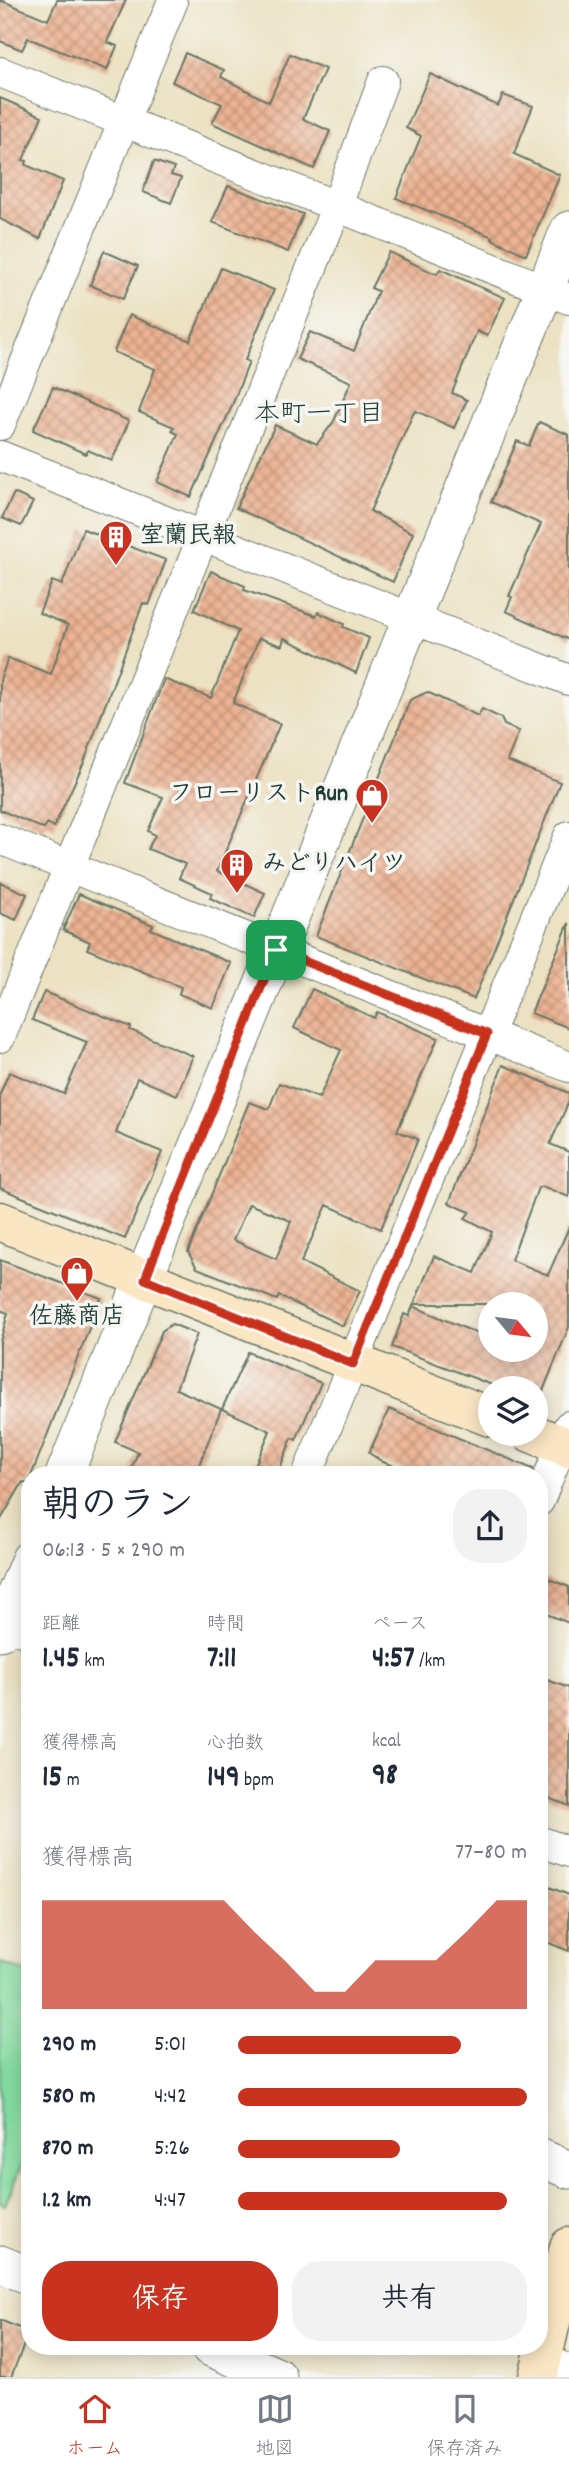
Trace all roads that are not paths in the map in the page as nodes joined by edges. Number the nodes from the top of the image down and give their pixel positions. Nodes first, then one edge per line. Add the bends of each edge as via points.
1 (172, 3) dead end
2 (0, 72) edge
3 (383, 81) dead end
4 (125, 120) junction
5 (336, 208) junction
6 (569, 230) edge
7 (557, 295) edge
8 (0, 425) edge
9 (0, 456) edge
10 (204, 537) junction
11 (413, 619) junction
12 (569, 680) edge
13 (569, 836) edge
14 (0, 839) edge
15 (69, 867) junction
16 (276, 950) junction
17 (487, 1034) junction
18 (0, 1037) edge
19 (569, 1067) edge
20 (0, 1221) edge
21 (145, 1279) junction
22 (353, 1364) junction
23 (478, 1412) edge
24 (558, 1438) edge
25 (68, 1466) edge
26 (311, 1466) edge
27 (548, 1471) edge
28 (21, 1586) edge
29 (8, 1624) edge
30 (548, 1844) edge
31 (569, 1852) edge
32 (548, 2161) edge
33 (569, 2170) edge
34 (569, 2247) edge
35 (0, 2264) edge
36 (21, 2272) edge
37 (227, 2355) edge
38 (550, 2369) edge
39 (274, 2376) edge

1 - 4 street
2 - 4 street
3 - 5 street
4 - 5 street
4 - 8 street
5 - 7 street
5 - 10 street
6 - 7 street
7 - 11 street
9 - 10 street
10 - 11 street
10 - 15 street
11 - 12 street
11 - 16 street
13 - 17 street
14 - 15 street
15 - 16 street
15 - 18 street
16 - 17 street
16 - 21 street
17 - 19 street
17 - 22 street
20 - 21 main road
21 - 22 main road
21 - 25 street
22 - 23 main road
22 - 26 street
24 - 27 street
28 - 29 street
30 - 31 street
32 - 33 street
34 - 38 main road
35 - 36 street
37 - 39 street

